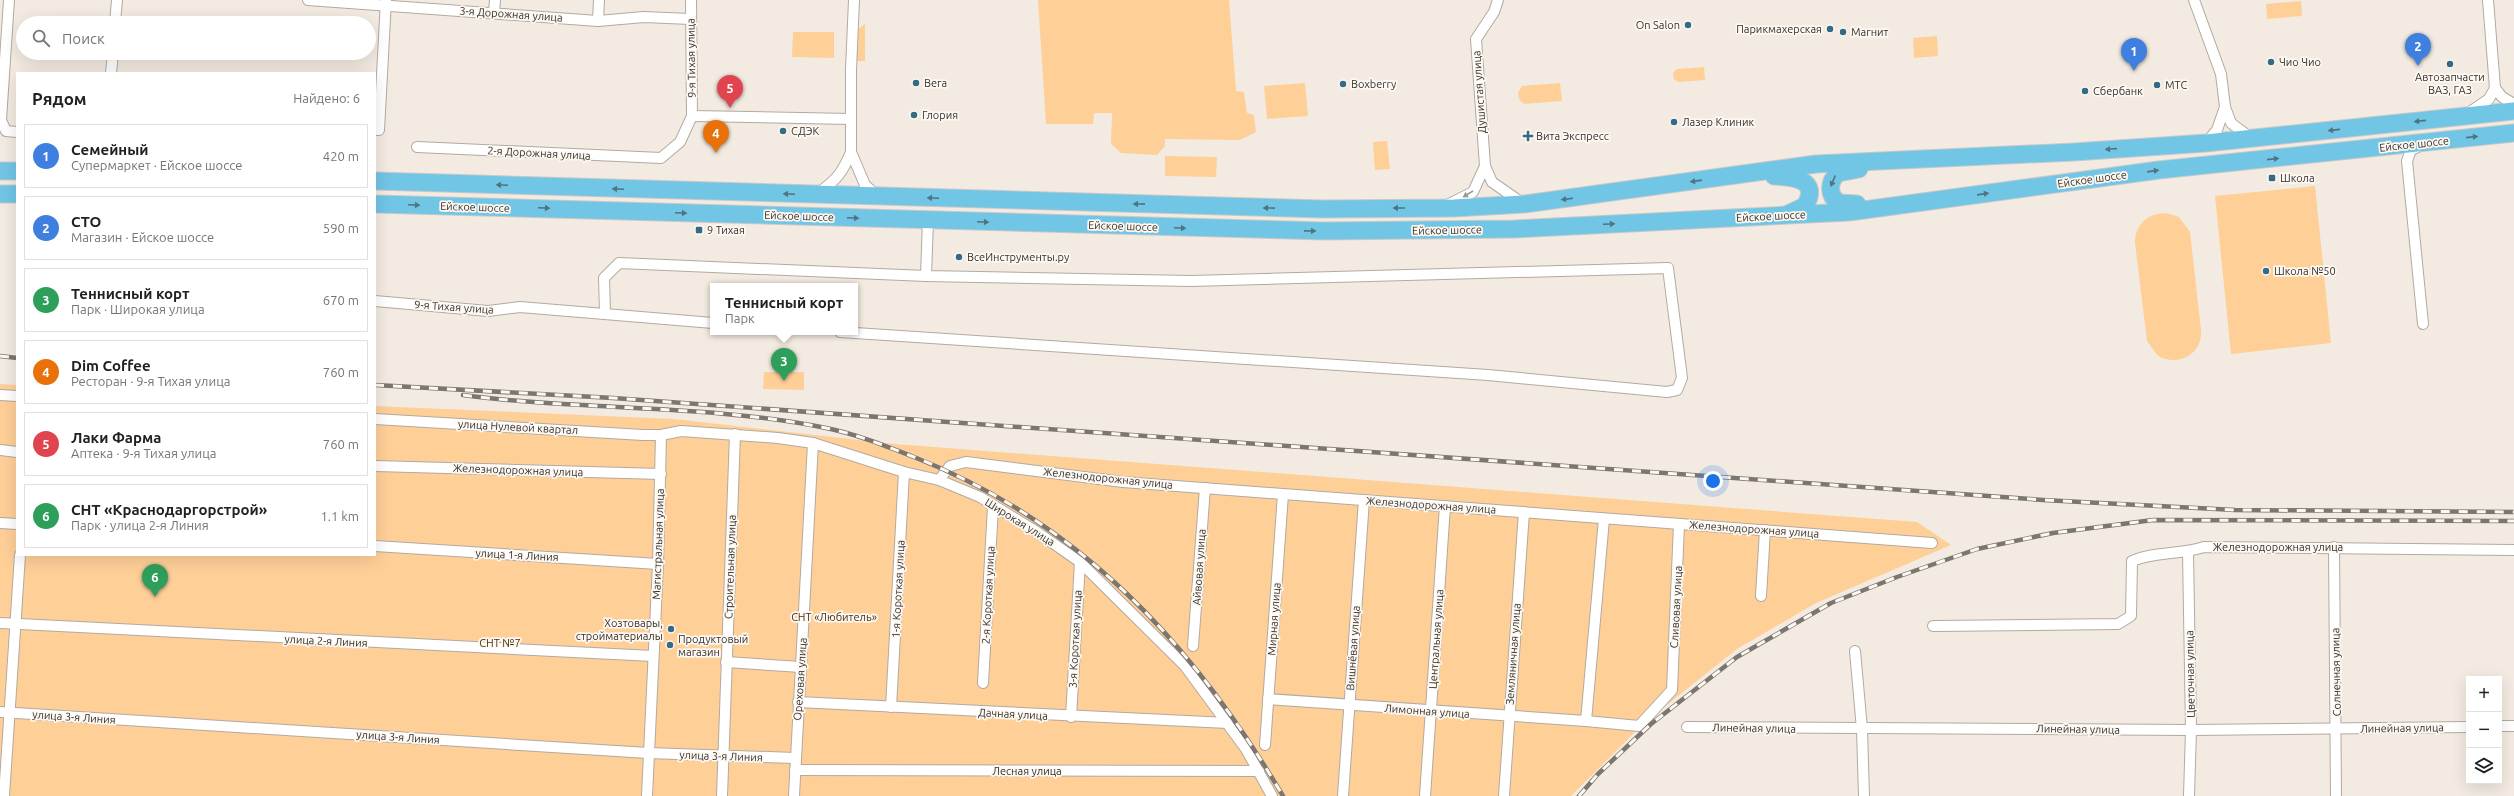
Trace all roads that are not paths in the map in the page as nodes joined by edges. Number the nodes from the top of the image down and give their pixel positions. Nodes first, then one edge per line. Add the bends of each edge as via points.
1 (9, 0) edge
2 (117, 0) edge
3 (308, 0) edge
4 (495, 0) edge
5 (599, 0) edge
6 (691, 0) edge
7 (854, 0) edge
8 (1498, 0) edge
9 (2194, 0) edge
10 (2488, 0) edge
11 (386, 3) edge
12 (494, 12) junction
13 (116, 16) edge
14 (690, 18) junction
15 (598, 21) junction
16 (112, 60) edge
17 (111, 72) edge
18 (2495, 88) junction
19 (2514, 104) edge
20 (2225, 107) junction
21 (2514, 111) edge
22 (692, 116) junction
23 (2463, 116) junction
24 (851, 119) junction
25 (377, 130) edge
26 (16, 132) edge
27 (2514, 133) edge
28 (2251, 138) junction
29 (2206, 142) junction
30 (2422, 143) junction
31 (2389, 146) junction
32 (417, 147) dead end
33 (852, 152) junction
34 (1936, 158) junction
35 (2407, 161) junction
36 (1485, 166) junction
37 (0, 171) edge
38 (16, 171) edge
39 (1734, 175) junction
40 (376, 182) edge
41 (0, 194) edge
42 (16, 194) edge
43 (816, 195) junction
44 (878, 196) junction
45 (1944, 199) junction
46 (376, 204) edge
47 (1524, 204) junction
48 (1438, 208) junction
49 (1787, 215) junction
50 (928, 220) junction
51 (926, 276) junction
52 (376, 301) edge
53 (605, 313) junction
54 (710, 324) edge
55 (2423, 324) dead end
56 (858, 333) edge
57 (0, 395) edge
58 (16, 396) edge
59 (376, 419) edge
60 (735, 434) junction
61 (661, 435) junction
62 (813, 443) junction
63 (0, 450) edge
64 (16, 452) edge
65 (376, 466) edge
66 (904, 472) junction
67 (661, 474) junction
68 (939, 480) junction
69 (1205, 488) junction
70 (1283, 494) junction
71 (1364, 500) junction
72 (1445, 506) junction
73 (994, 507) junction
74 (1524, 512) junction
75 (1604, 519) junction
76 (0, 523) edge
77 (16, 524) edge
78 (1679, 524) junction
79 (1765, 530) junction
80 (1932, 543) dead end
81 (376, 546) edge
82 (2334, 547) junction
83 (2514, 550) edge
84 (2188, 552) junction
85 (20, 556) edge
86 (1080, 562) junction
87 (658, 564) junction
88 (1761, 596) dead end
89 (0, 623) edge
90 (16, 624) junction
91 (1933, 626) dead end
92 (1193, 646) dead end
93 (1855, 652) dead end
94 (653, 656) junction
95 (726, 662) junction
96 (801, 667) junction
97 (983, 683) dead end
98 (1268, 699) junction
99 (798, 702) junction
100 (1348, 705) junction
101 (891, 707) junction
102 (5, 712) edge
103 (1431, 712) junction
104 (1071, 716) junction
105 (1508, 716) junction
106 (1586, 721) junction
107 (1228, 723) junction
108 (1639, 726) joint
109 (2502, 726) edge
110 (2514, 726) edge
111 (1687, 727) dead end
112 (2466, 727) edge
113 (1862, 729) junction
114 (2337, 729) junction
115 (2191, 730) junction
116 (1265, 744) dead end
117 (648, 753) junction
118 (724, 757) junction
119 (795, 758) junction
120 (795, 770) junction
121 (1259, 771) junction
122 (4, 796) edge
123 (647, 796) edge
124 (722, 796) edge
125 (794, 796) edge
126 (1272, 796) edge
127 (1343, 796) edge
128 (1425, 796) edge
129 (1504, 796) edge
130 (1864, 796) edge
131 (2189, 796) edge
132 (2336, 796) edge

1 - 26 street via 1,120 6,131
2 - 13 street
3 - 11 street, 3-я Дорожная улица
4 - 12 street
5 - 15 street
6 - 14 street, 9-я Тихая улица
7 - 24 street
8 - 36 street, Душистая улица via 1494,12 1477,36 1476,42
9 - 20 street via 2221,74
10 - 18 street
11 - 12 street, 3-я Дорожная улица
11 - 25 street
12 - 15 street, 3-я Дорожная улица
14 - 15 street, 3-я Дорожная улица via 644,17
14 - 22 street, 9-я Тихая улица
16 - 17 street
18 - 19 street via 2502,97
18 - 23 street via 2489,99
20 - 28 street via 2231,123
20 - 29 street via 2217,130
21 - 23 main road, Ейское шоссе
22 - 24 street
22 - 32 street, 2-я Дорожная улица via 680,142 660,158
23 -> 28 main road, Ейское шоссе
24 - 33 street
30 -> 27 main road, Ейское шоссе
28 - 29 main road, Ейское шоссе
29 -> 34 main road, Ейское шоссе
30 - 31 main road, Ейское шоссе
30 - 35 street via 2411,150
31 - 35 street via 2391,150 2405,156
45 -> 31 main road, Ейское шоссе via 2159,170
33 - 43 street via 844,171
33 - 44 street via 865,185
34 - 39 main road, Ейское шоссе via 1816,164
34 -> 45 main road via 1843,171 1831,182 1831,195 1834,200 1845,205
35 - 55 street
36 - 47 street via 1492,182
36 -> 48 street via 1473,192
37 - 38 main road
39 -> 47 main road, Ейское шоссе
39 - 49 main road via 1795,177 1804,181 1809,193 1808,201
43 -> 40 main road, Ейское шоссе
41 - 42 main road
43 - 44 main road, Ейское шоссе
48 -> 44 main road, Ейское шоссе via 1323,209
45 - 49 main road, Ейское шоссе via 1849,212
46 -> 50 main road, Ейское шоссе
47 - 48 main road, Ейское шоссе
50 -> 49 main road, Ейское шоссе via 1228,229 1424,231
50 - 51 street
51 - 53 street via 619,263 604,278
51 - 56 street via 1191,281 1668,268 1682,378 1677,390 1667,392 1488,376
52 - 53 street, 9-я Тихая улица via 488,311 520,307
53 - 54 street, 9-я Тихая улица
57 - 58 street
59 - 61 street, улица Нулевой квартал
60 - 61 street, Широкая улица via 680,431
60 - 62 street, Широкая улица
60 - 95 street, Строительная улица
61 - 67 street, Магистральная улица
62 - 66 street, Широкая улица
62 - 96 street, Ореховая улица
63 - 64 street
65 - 67 street, Железнодорожная улица
66 - 68 street, Широкая улица
66 - 101 street, 1-я Короткая улица
67 - 87 street, Магистральная улица
68 - 69 street, Железнодорожная улица via 950,466 966,462 1123,482
68 - 73 street, Широкая улица via 980,497
69 - 70 street, Железнодорожная улица
69 - 92 street, Айвовая улица
70 - 71 street, Железнодорожная улица
70 - 98 street, Мирная улица
71 - 72 street, Железнодорожная улица
71 - 100 street, Вишнёвая улица
72 - 74 street, Железнодорожная улица
72 - 103 street, Центральная улица
73 - 86 street, Широкая улица via 1037,532
73 - 97 street, 2-я Короткая улица
74 - 75 street, Железнодорожная улица
74 - 105 street, Земляничная улица
75 - 78 street, Железнодорожная улица
75 - 106 street
76 - 77 street
78 - 79 street, Железнодорожная улица
78 - 108 street, Сливовая улица via 1672,690
79 - 80 street, Железнодорожная улица
79 - 88 street
81 - 87 street, улица 1-я Линия
82 - 83 street, Железнодорожная улица
82 - 84 street, Железнодорожная улица via 2228,546 2204,547
82 - 114 street, Солнечная улица
84 - 91 street, Железнодорожная улица via 2146,555 2132,561 2131,616 2118,624
84 - 115 street, Цветочная улица
85 - 90 street
86 - 104 street, 3-я Короткая улица
86 - 107 street, Широкая улица via 1185,666
87 - 94 street, Магистральная улица
89 - 90 street, улица 2-я Линия
90 - 94 street, улица 2-я Линия
90 - 102 street
93 - 113 street
94 - 117 street, Магистральная улица
95 - 96 street
95 - 118 street, Строительная улица
96 - 99 street, Ореховая улица
98 - 100 street, Лимонная улица
98 - 116 street, Мирная улица
99 - 101 street, Дачная улица
99 - 119 street, Ореховая улица
100 - 103 street, Лимонная улица
100 - 127 street, Вишнёвая улица
101 - 104 street, Дачная улица
102 - 117 street, улица 3-я Линия
102 - 122 street
103 - 105 street, Лимонная улица
103 - 128 street, Центральная улица
104 - 107 street, Дачная улица
105 - 106 street, Лимонная улица
105 - 129 street, Земляничная улица
106 - 108 street, Лимонная улица
107 - 121 street, Широкая улица
109 - 110 street
111 - 113 street, Линейная улица
112 - 114 street, Линейная улица
113 - 115 street, Линейная улица
113 - 130 street
114 - 115 street, Линейная улица
114 - 132 street, Солнечная улица
115 - 131 street, Цветочная улица
117 - 118 street, улица 3-я Линия
117 - 123 street, Магистральная улица
118 - 119 street, улица 3-я Линия
118 - 124 street, Строительная улица
119 - 120 street, Ореховая улица
120 - 121 street, Лесная улица
120 - 125 street, Ореховая улица
121 - 126 street, Широкая улица

